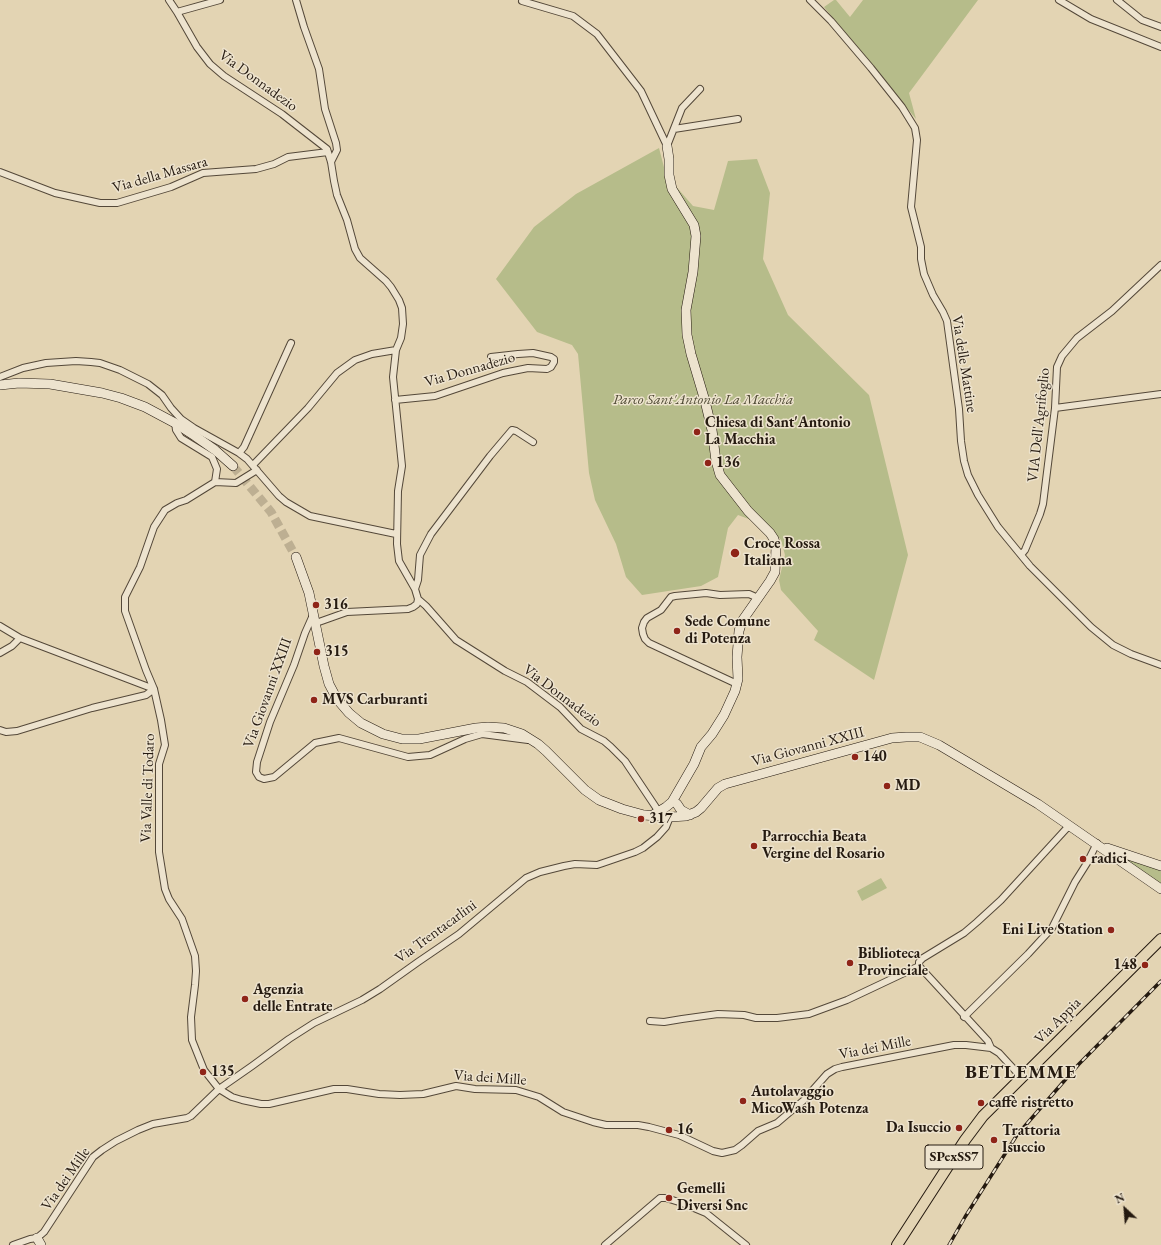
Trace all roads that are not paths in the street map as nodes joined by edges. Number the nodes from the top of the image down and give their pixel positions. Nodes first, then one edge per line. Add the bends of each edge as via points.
1 (169, 0) edge
2 (220, 0) edge
3 (296, 0) edge
4 (810, 0) edge
5 (1059, 0) edge
6 (1117, 0) edge
7 (522, 1) edge
8 (177, 12) junction
9 (1161, 27) edge
10 (1161, 47) edge
11 (700, 89) dead end
12 (738, 119) dead end
13 (674, 128) junction
14 (666, 146) junction
15 (328, 152) junction
16 (331, 162) junction
17 (0, 172) edge
18 (1161, 265) edge
19 (291, 343) dead end
20 (396, 350) junction
21 (491, 357) dead end
22 (0, 377) edge
23 (0, 385) edge
24 (1161, 394) edge
25 (395, 400) junction
26 (1055, 408) junction
27 (175, 423) junction
28 (533, 442) dead end
29 (239, 453) junction
30 (253, 465) junction
31 (233, 466) tunnel mouth
32 (258, 470) junction
33 (215, 482) junction
34 (396, 534) junction
35 (1021, 555) junction
36 (296, 557) tunnel mouth
37 (415, 589) junction
38 (758, 598) junction
39 (418, 599) junction
40 (315, 618) junction
41 (0, 626) edge
42 (20, 638) junction
43 (0, 653) edge
44 (1161, 665) edge
45 (737, 684) junction
46 (154, 689) junction
47 (0, 730) edge
48 (531, 740) junction
49 (673, 804) junction
50 (655, 814) junction
51 (690, 815) junction
52 (670, 817) junction
53 (1070, 826) junction
54 (1098, 844) junction
55 (1132, 855) junction
56 (1161, 860) edge
57 (1161, 866) edge
58 (1161, 889) edge
59 (1161, 939) edge
60 (919, 966) junction
61 (964, 1017) junction
62 (650, 1021) dead end
63 (990, 1048) junction
64 (1022, 1078) junction
65 (219, 1089) junction
66 (39, 1241) edge
67 (13, 1245) edge
68 (606, 1245) edge
69 (746, 1245) edge
70 (897, 1245) edge

1 - 8 street, Via Donnadezio
2 - 8 street
3 - 16 street, Via Donnadezio via 319,69 325,108 336,143 337,150
4 - 35 street, Via delle Mattine via 871,68 902,107 914,128 917,140 911,207 921,247 924,274 932,295 947,321 964,461 968,475 992,517
5 - 10 street via 1090,20
6 - 9 street via 1142,20
7 - 14 street via 573,16 597,34 641,91
8 - 15 street, Via Donnadezio via 210,64 282,114 323,145
11 - 13 street via 682,108
12 - 13 street
13 - 14 street
14 - 38 main road via 672,189 694,225 696,236 686,310 687,335 710,423 720,475 748,511 770,533 776,547 775,572
15 - 16 street, Via Donnadezio
15 - 17 street, Via della Massara via 288,157 256,169 203,173 117,203 100,203 55,193
16 - 20 street, Via Donnadezio via 337,195 355,249 360,258 386,281 399,300 403,324
18 - 26 street, VIA Dell'Agrifoglio via 1112,311 1077,338 1062,356 1057,367
19 - 29 street
20 - 25 street, Via Donnadezio via 393,377
20 - 30 street via 355,360 337,373 308,408
21 - 25 street, Via Donnadezio via 533,354 551,357 554,362 551,367 503,373 435,396
22 - 29 street via 22,368 46,363 76,361 113,367 148,384 194,428
23 - 27 main road via 50,384 102,392 145,407
24 - 26 street
25 - 34 street, Via Donnadezio via 402,466
26 - 35 street, VIA Dell'Agrifoglio via 1043,504 1026,550
27 - 31 main road via 215,450
27 - 33 street via 181,438 212,457 218,469
28 - 37 street, Via Donnadezio via 512,430 490,456 431,534 420,555
29 - 30 street
30 - 32 street
32 - 33 street via 236,483
32 - 34 street via 279,496 310,516
33 - 46 street, Via Valle di Todaro via 165,510 154,527 140,567 125,597 127,619
34 - 37 street, Via Donnadezio via 399,561
35 - 44 street, Via delle Mattine via 1091,627 1113,645
36 - 40 main road, Via Giovanni XXIII
37 - 39 street, Via Donnadezio
38 - 45 main road via 742,621 739,631
38 - 45 street via 749,594 706,593 671,597 661,610 647,618 642,628 649,643
39 - 40 street via 417,604 408,609 347,612
39 - 50 street, Via Donnadezio via 456,640 527,682 560,707 581,729 611,747 625,761
40 - 48 main road, Via Giovanni XXIII via 324,666 337,699 349,713 365,725 383,734 402,739 419,740 488,727 504,728
40 - 48 street, Via Giovanni XXIII via 305,633 270,722 257,762 256,772 259,777 274,777 315,743 339,738 408,757 430,755 482,734
41 - 42 street
42 - 43 street
42 - 46 street
45 - 49 main road via 724,715 701,747
46 - 47 street via 146,695 17,731
46 - 65 street, Via Valle di Todaro via 165,745 159,764 158,845 161,867 165,889 182,920 195,956 192,1040 204,1070
48 - 50 main road, Via Giovanni XXIII via 599,800 622,809
49 - 50 main road
49 - 51 main road
49 - 52 main road via 675,810
50 - 52 main road, Via Giovanni XXIII
51 - 52 main road, Via Giovanni XXIII
51 - 53 main road, Via Giovanni XXIII via 701,808 718,788 725,784 906,736 926,739 939,745
52 - 65 street, Via Trentacarlini via 666,827 657,837 635,852 603,864 575,864 526,878 459,934 380,989 299,1032
53 - 54 main road, Via Giovanni XXIII
53 - 60 street via 1001,900 964,934 923,958
54 - 55 main road
54 - 58 main road
54 - 61 street via 1052,928
55 - 56 main road
55 - 57 main road
59 - 64 main road, Via Appia / SPexSS7
60 - 61 street
60 - 62 street via 847,1000 809,1014 777,1018 718,1014 664,1022
61 - 63 street via 988,1041
63 - 64 street via 999,1052
63 - 65 street, Via dei Mille via 954,1045 835,1069 777,1123 758,1131 736,1150 722,1153 679,1135 649,1127 593,1122 563,1112 539,1097 516,1090 475,1090 456,1086 422,1094 400,1095 334,1089 262,1104 242,1100
64 - 70 main road, Via Appia / SPexSS7 via 983,1116 965,1140
65 - 66 street, Via dei Mille via 191,1116 138,1130 93,1157
66 - 67 street, Via dei Mille via 30,1238
68 - 69 street via 660,1198 666,1198 706,1213

